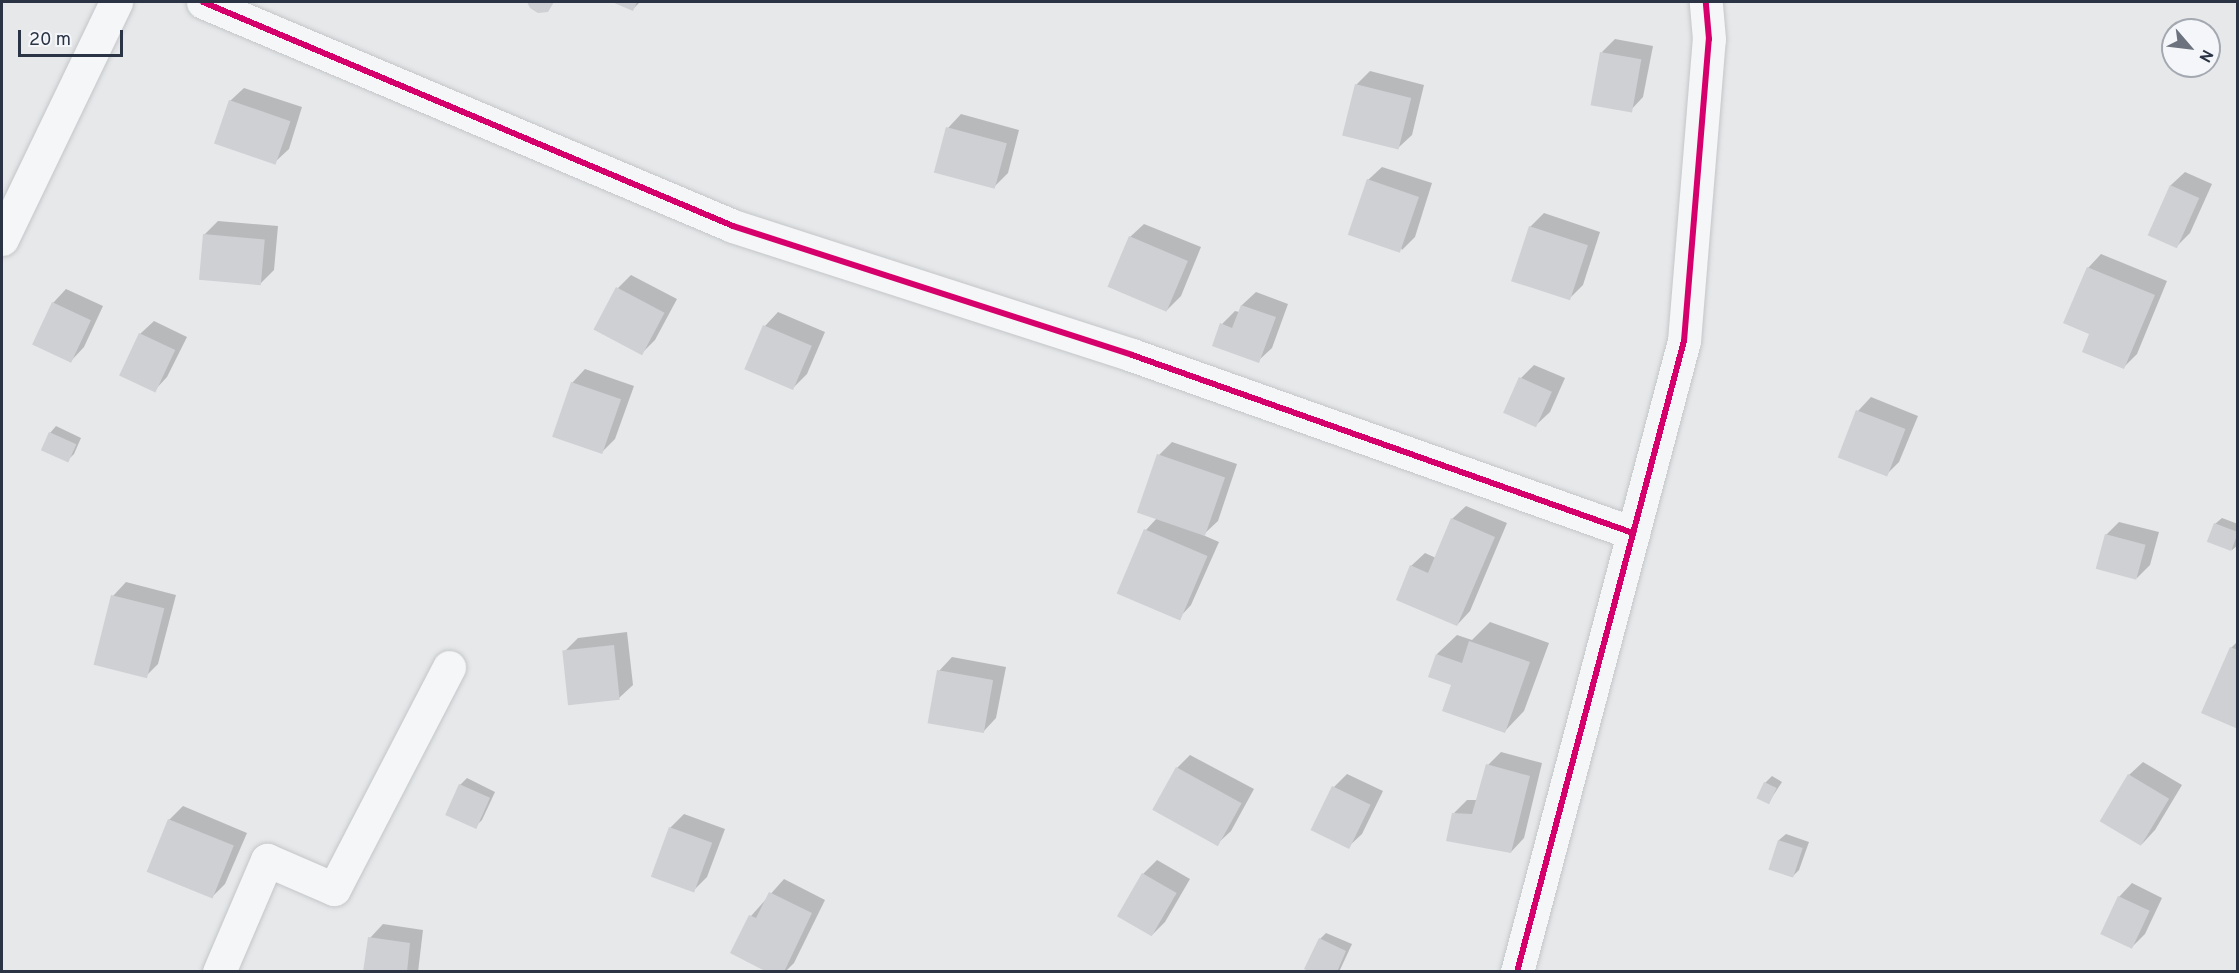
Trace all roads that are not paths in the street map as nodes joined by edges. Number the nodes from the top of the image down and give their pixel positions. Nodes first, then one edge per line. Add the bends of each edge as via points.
1 (116, 2) edge
2 (203, 2) edge
3 (1695, 2) edge
4 (1706, 2) edge
5 (1708, 39) junction
6 (2, 239) edge
7 (1633, 533) junction
8 (449, 667) dead end
9 (219, 972) edge
10 (1517, 972) edge

1 - 6 street
2 - 7 street via 733,226 1132,355
3 - 5 street
4 - 5 street
5 - 7 street via 1684,341
7 - 10 street
8 - 9 street via 334,889 267,861

